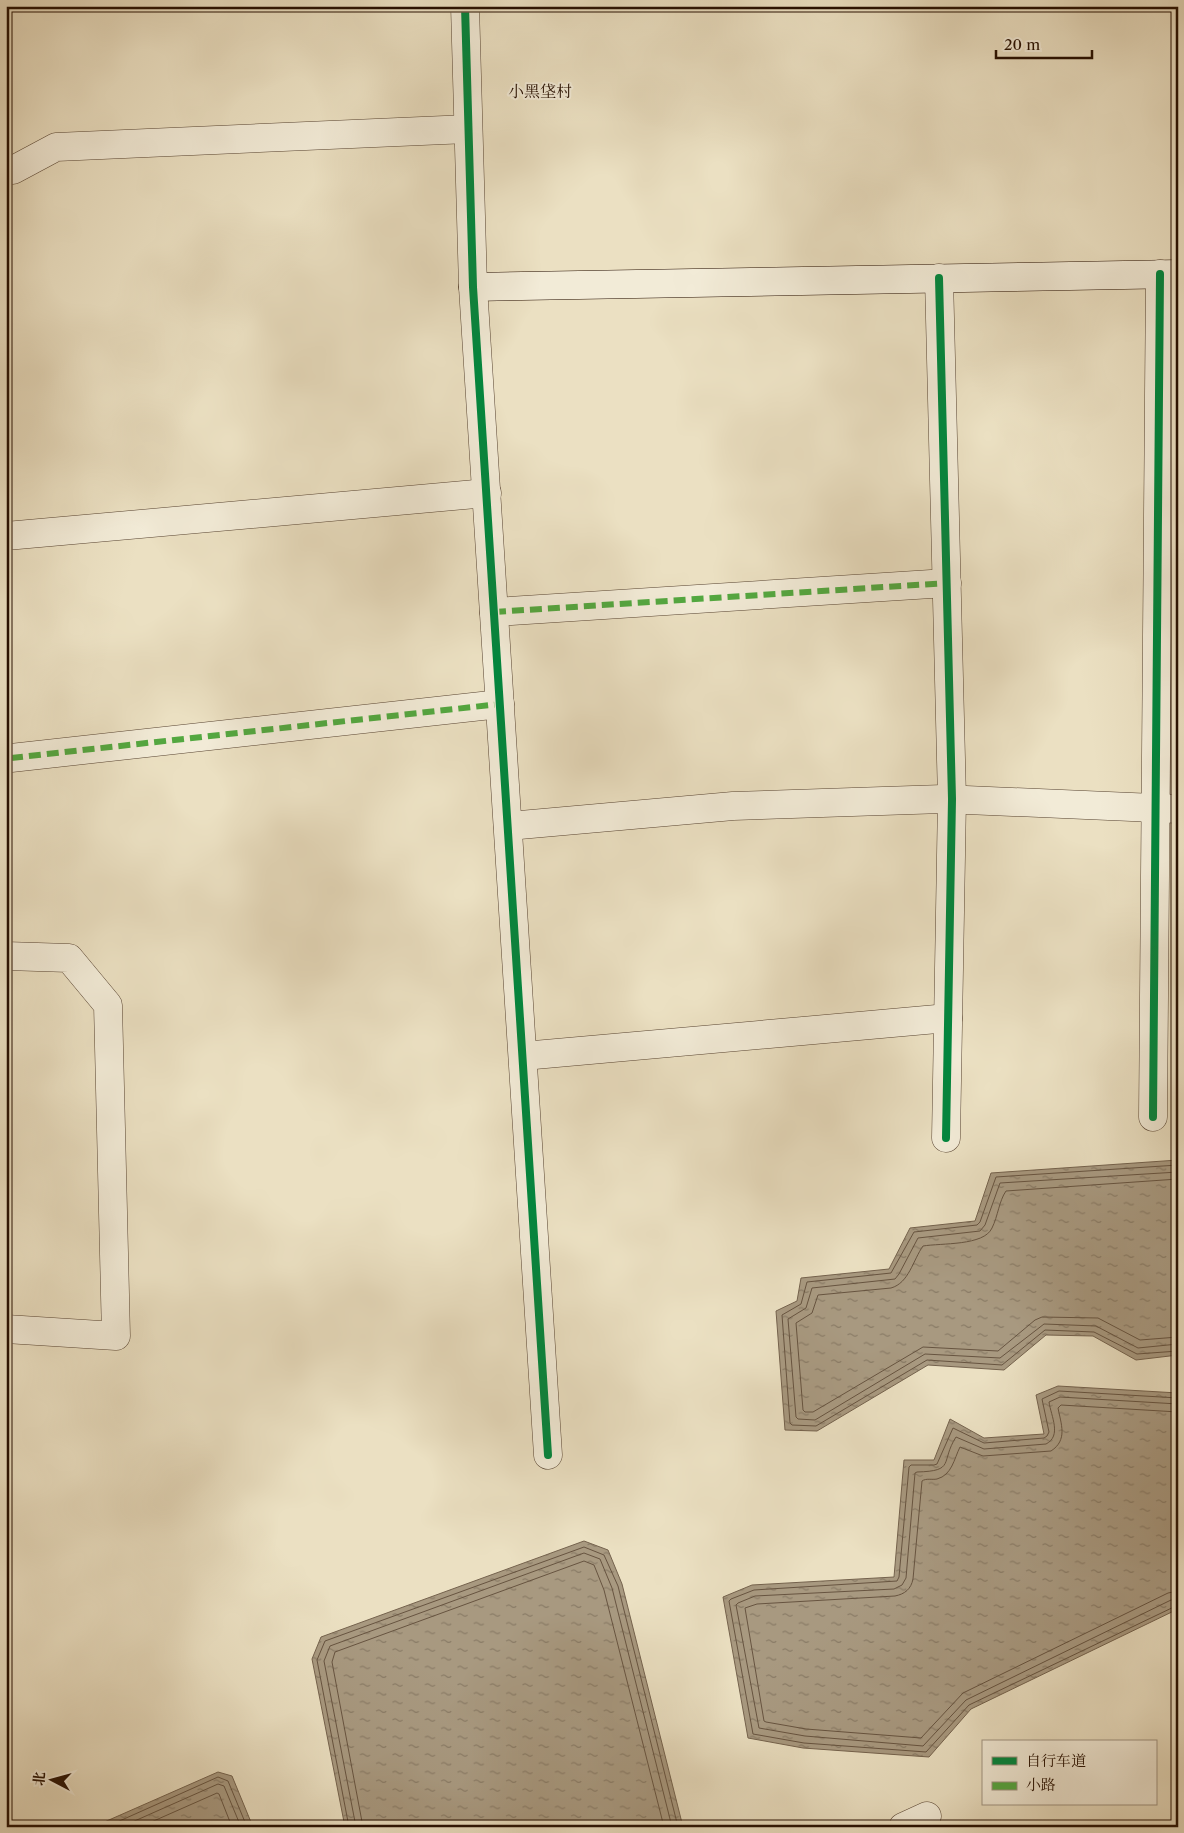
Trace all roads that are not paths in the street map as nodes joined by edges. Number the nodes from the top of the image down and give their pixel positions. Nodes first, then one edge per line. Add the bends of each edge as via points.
1 (464, 6) edge
2 (468, 129) junction
3 (6, 170) edge
4 (1169, 274) edge
5 (939, 278) junction
6 (473, 286) junction
7 (487, 492) junction
8 (6, 536) edge
9 (947, 583) junction
10 (494, 612) junction
11 (500, 704) junction
12 (11, 758) dead end
13 (952, 799) junction
14 (1167, 809) edge
15 (508, 826) junction
16 (6, 956) edge
17 (948, 1018) junction
18 (523, 1056) junction
19 (1153, 1117) dead end
20 (946, 1138) dead end
21 (6, 1329) edge
22 (548, 1455) dead end

1 - 2 street
2 - 3 street via 56,147 13,170
2 - 6 street
4 - 5 street
4 - 14 street
5 - 6 street
5 - 9 street
6 - 7 street
7 - 8 street
7 - 10 street
9 - 10 street
9 - 13 street
10 - 11 street
11 - 12 street
11 - 15 street
13 - 14 street
13 - 15 street via 733,806
13 - 17 street
14 - 19 street
15 - 18 street
16 - 21 street via 69,958 108,1005 116,1336
17 - 18 street
17 - 20 street
18 - 22 street

